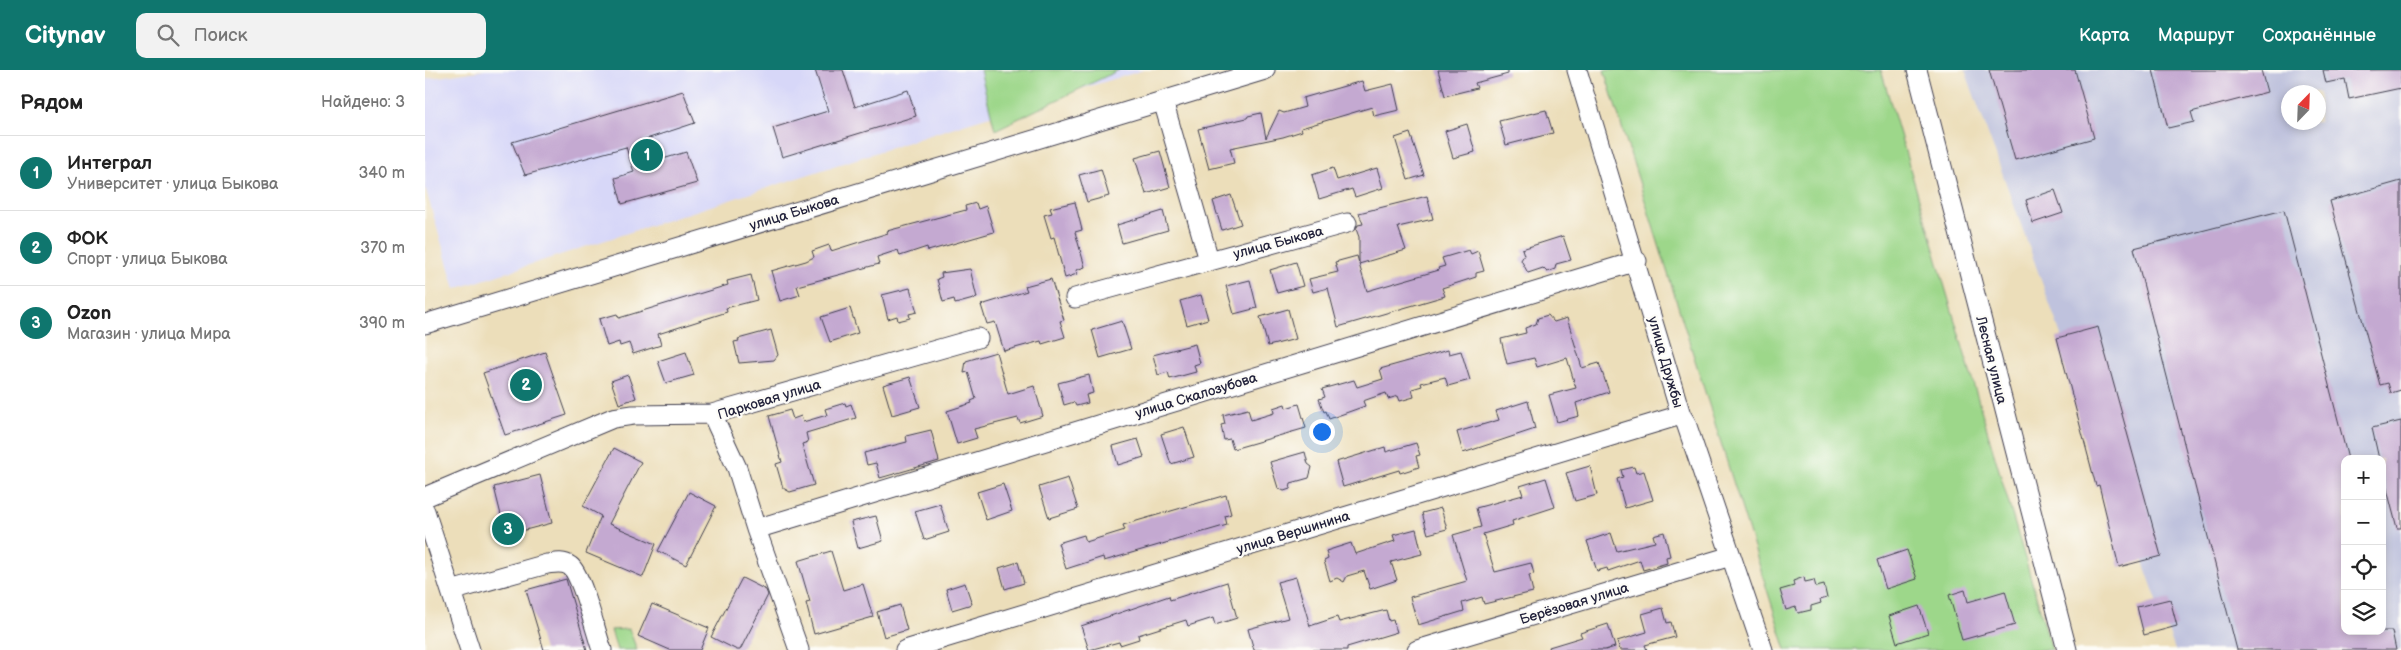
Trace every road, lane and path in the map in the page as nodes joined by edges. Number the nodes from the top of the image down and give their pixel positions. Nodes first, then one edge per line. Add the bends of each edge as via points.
1 (1265, 70) edge
2 (1577, 70) edge
3 (1917, 70) edge
4 (1163, 101) junction
5 (1347, 223) dead end
6 (1209, 260) junction
7 (1637, 262) junction
8 (1075, 298) dead end
9 (425, 324) edge
10 (978, 338) dead end
11 (712, 414) junction
12 (1681, 415) junction
13 (425, 497) edge
14 (425, 511) edge
15 (756, 529) junction
16 (1731, 556) junction
17 (451, 591) junction
18 (470, 650) edge
19 (602, 650) edge
20 (799, 650) edge
21 (905, 650) edge
22 (1417, 650) edge
23 (1763, 650) edge
24 (2067, 650) edge

1 - 4 street, улица Быкова
2 - 7 street, улица Дружбы
3 - 24 street, Лесная улица
4 - 6 street
4 - 9 street, улица Быкова
5 - 6 street, улица Быкова
6 - 8 street, улица Быкова
7 - 12 street, улица Дружбы
7 - 15 street, улица Скалозубова
10 - 11 street, Парковая улица
11 - 13 street via 613,418
11 - 15 street, Парковая улица via 737,468
12 - 16 street, улица Дружбы
12 - 21 street, улица Вершинина
14 - 17 street
15 - 20 street, Парковая улица
16 - 22 street, Берёзовая улица
16 - 23 street, улица Дружбы
17 - 18 street
17 - 19 street via 547,564 559,562 570,566 579,580

